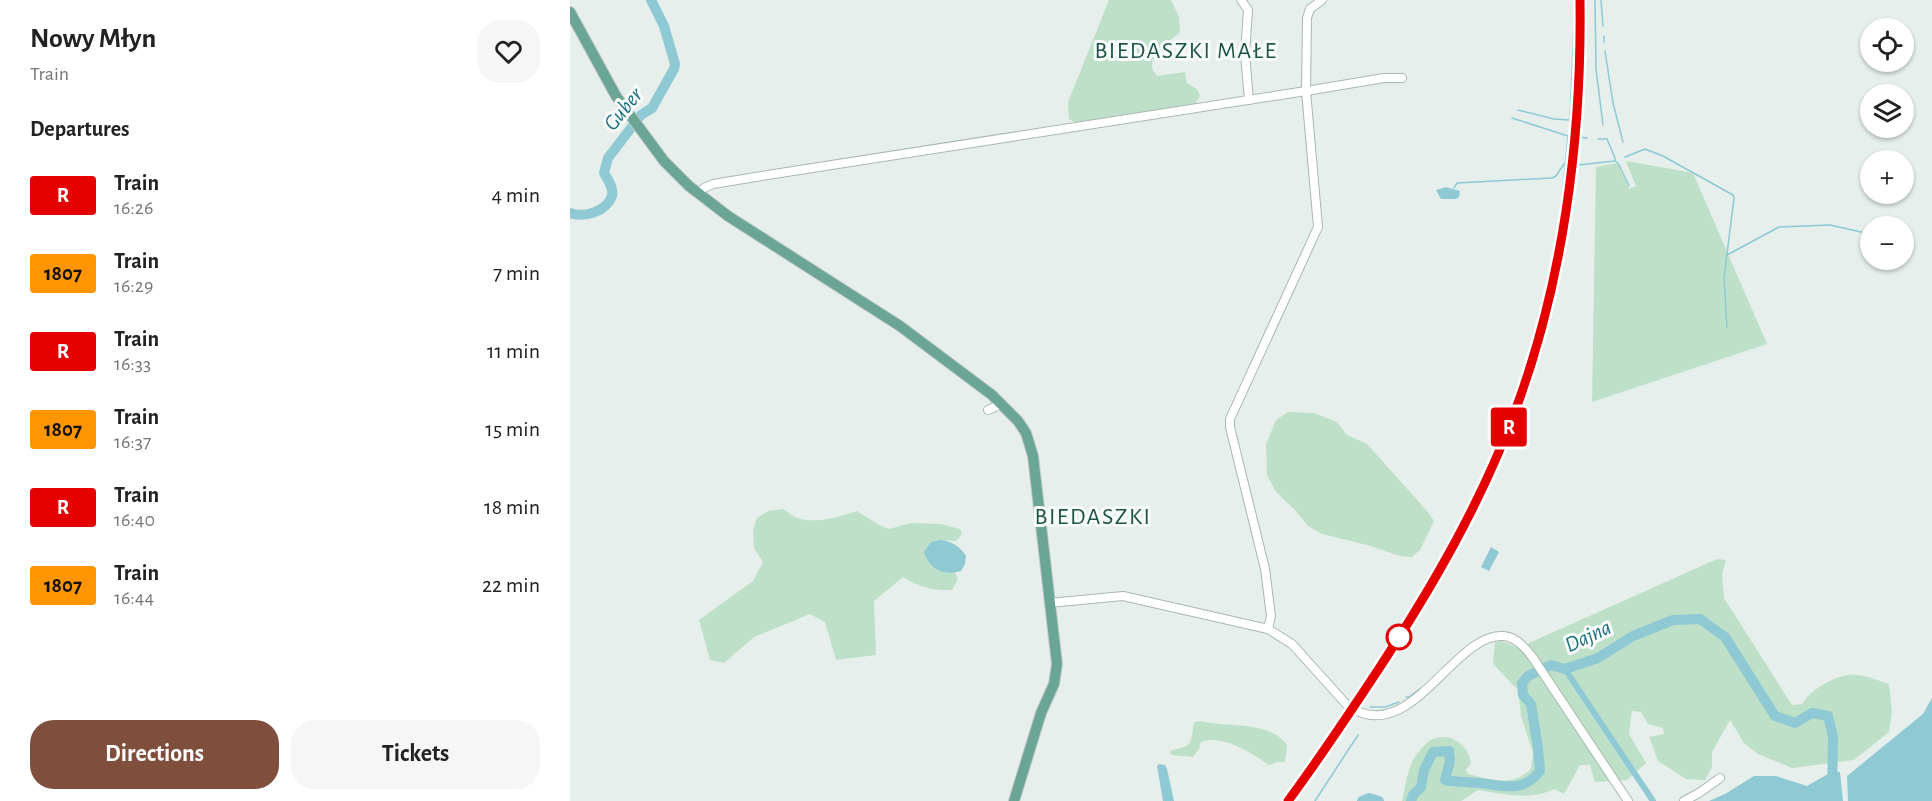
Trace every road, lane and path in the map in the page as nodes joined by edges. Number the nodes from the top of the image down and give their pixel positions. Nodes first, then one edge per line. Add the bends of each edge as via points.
1 (1241, 0) edge
2 (1322, 0) edge
3 (570, 12) edge
4 (1402, 78) dead end
5 (1306, 91) junction
6 (1249, 100) junction
7 (698, 194) junction
8 (1002, 404) junction
9 (987, 410) dead end
10 (1049, 603) junction
11 (1268, 629) junction
12 (1720, 778) dead end
13 (1014, 801) edge
14 (1628, 801) edge
15 (1684, 801) edge

1 - 6 street via 1248,10 1245,54
2 - 5 street via 1310,9 1307,18
3 - 7 main road via 607,81 639,129 672,170
4 - 5 street
5 - 6 street
5 - 11 street via 1318,226 1230,419 1265,569 1271,616
6 - 7 street via 713,184
7 - 8 main road via 900,326
8 - 9 street
8 - 10 main road via 1022,427 1031,449
10 - 11 street via 1123,596
10 - 13 main road via 1056,678
11 - 14 street via 1292,644 1345,703 1370,715 1390,714 1407,705 1487,639 1515,640 1549,680
12 - 15 street

